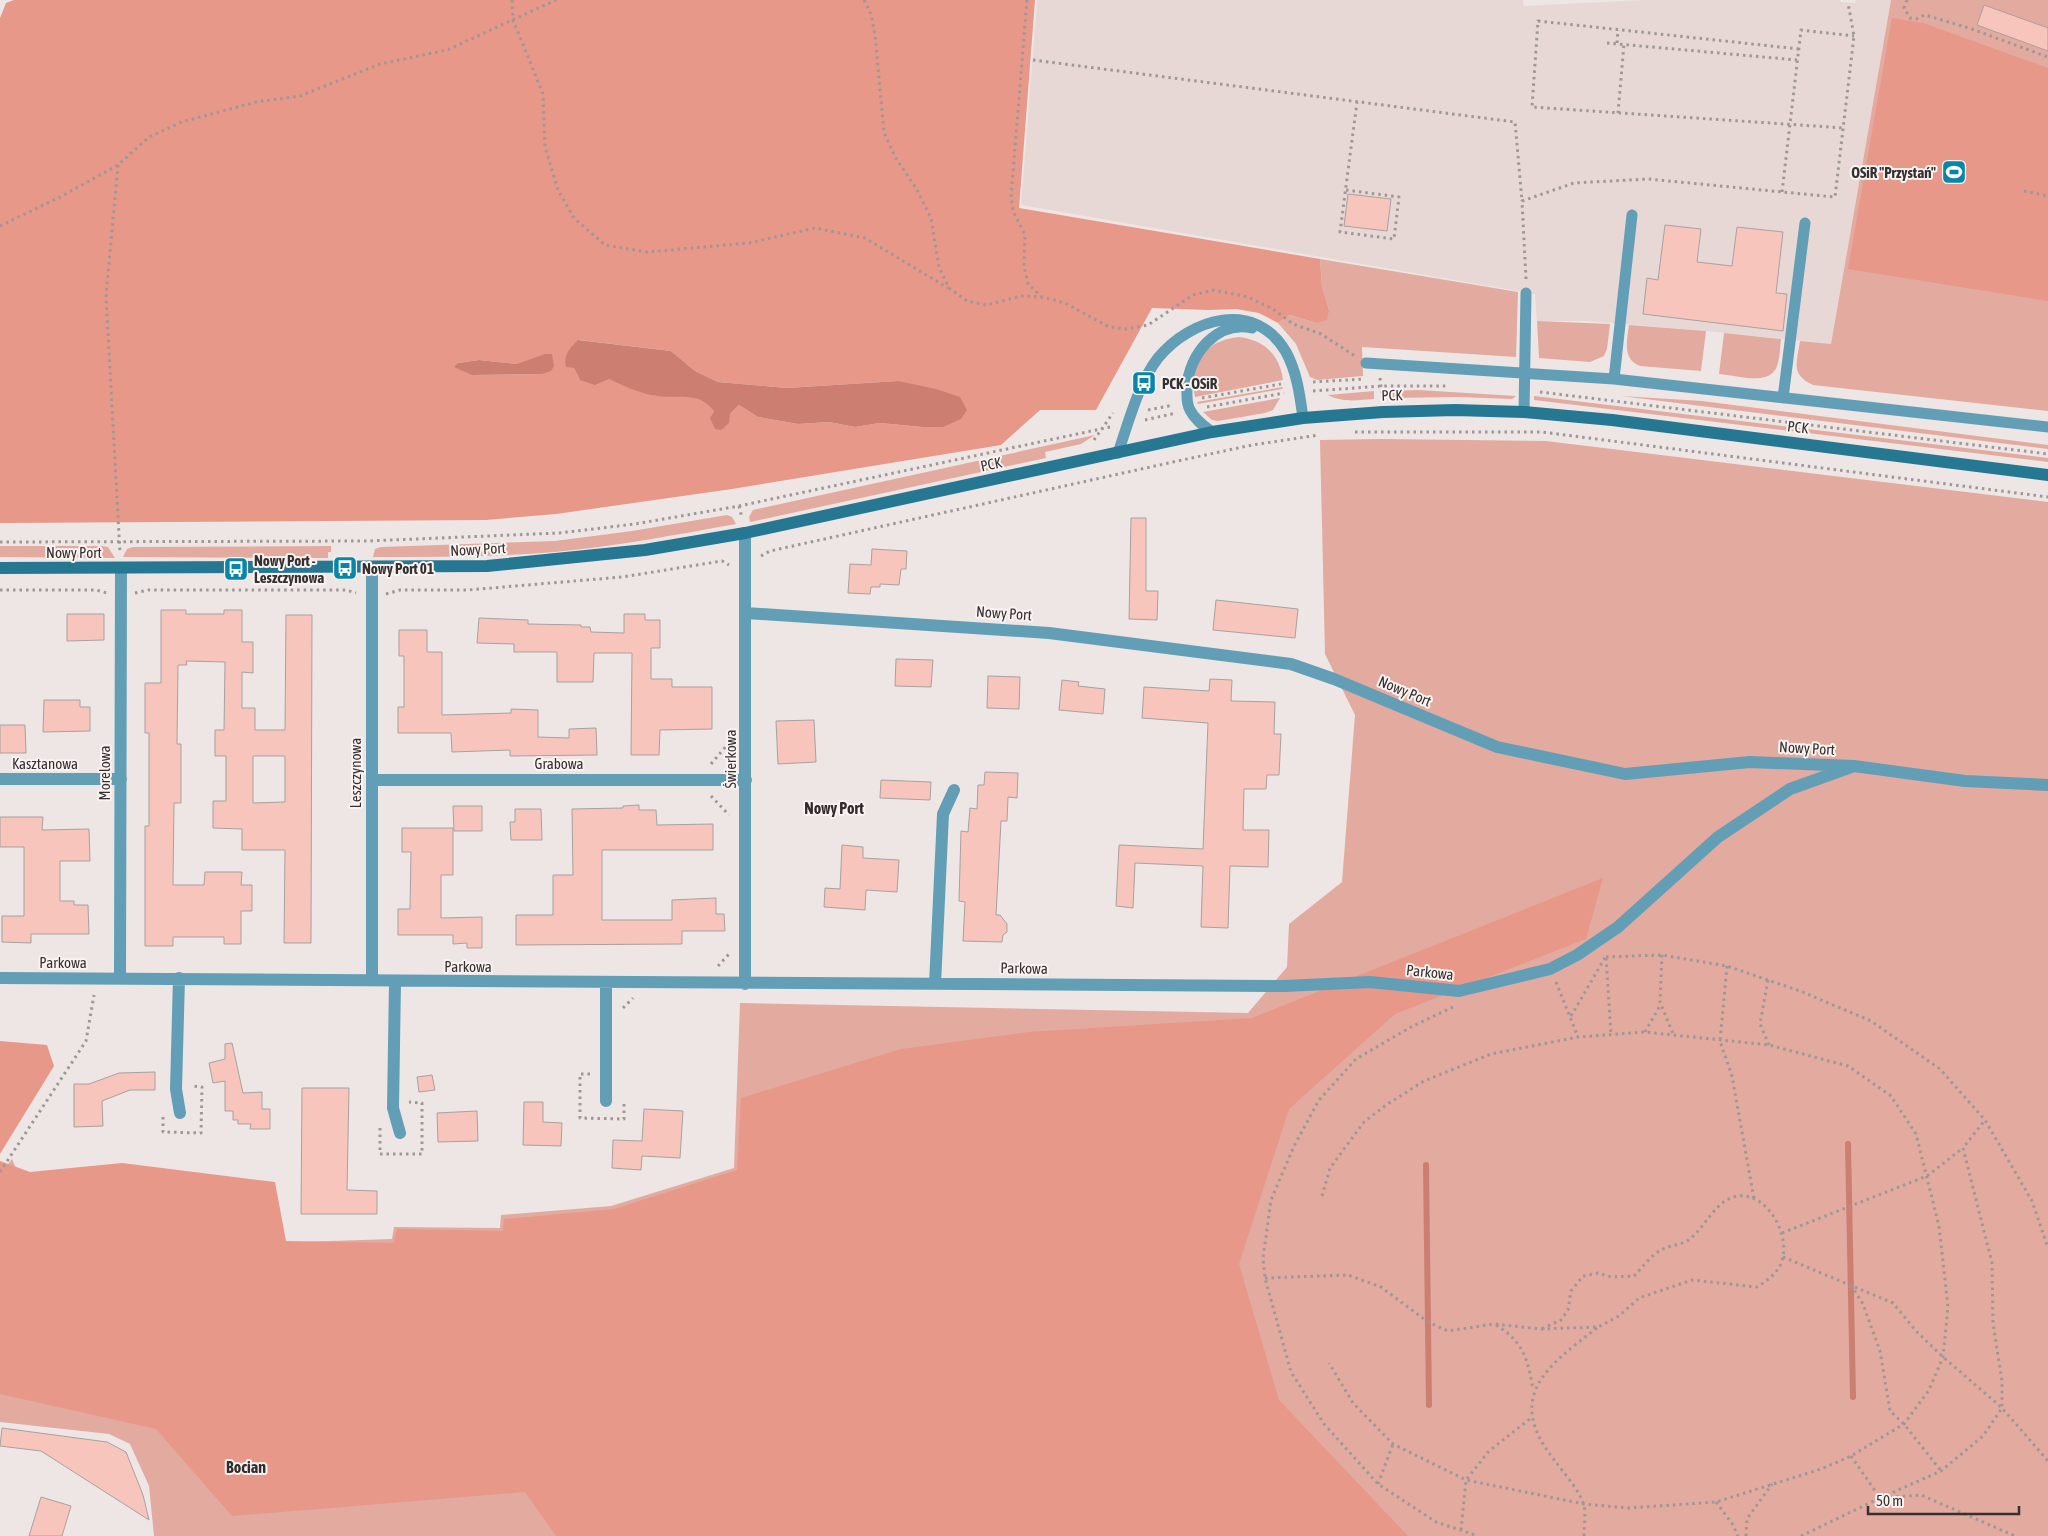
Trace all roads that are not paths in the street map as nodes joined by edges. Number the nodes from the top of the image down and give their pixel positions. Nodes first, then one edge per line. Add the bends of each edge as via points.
1 (1632, 214) dead end
2 (1805, 224) dead end
3 (1526, 293) road end
4 (1268, 331) junction
5 (1366, 363) road end
6 (1526, 372) junction
7 (1614, 379) junction
8 (1783, 398) junction
9 (1524, 412) junction
10 (1303, 418) junction
11 (2048, 427) edge
12 (1212, 432) junction
13 (1118, 453) junction
14 (2048, 475) edge
15 (746, 533) junction
16 (0, 568) edge
17 (372, 568) junction
18 (121, 569) junction
19 (746, 613) junction
20 (1854, 766) junction
21 (0, 779) edge
22 (120, 779) junction
23 (372, 780) junction
24 (746, 780) junction
25 (2048, 786) edge
26 (954, 790) dead end
27 (0, 978) edge
28 (120, 978) junction
29 (179, 978) junction
30 (372, 979) junction
31 (395, 982) junction
32 (606, 983) junction
33 (745, 984) junction
34 (935, 984) junction
35 (606, 1101) dead end
36 (180, 1113) dead end
37 (400, 1133) dead end

1 - 7 lane
2 - 8 lane
3 - 6 lane
4 - 10 lane via 1286,352 1298,383
4 - 12 lane via 1244,326 1221,332 1204,344 1194,360 1187,402 1196,419
4 - 13 lane via 1247,320 1220,320 1197,327 1183,336 1157,359 1144,383
5 - 6 lane
6 - 7 lane
6 - 9 lane
7 - 8 lane
8 - 11 lane
9 - 10 street, PCK via 1455,410
9 - 14 street, PCK
10 - 12 street, PCK
12 - 13 street, PCK
13 - 15 street, PCK
15 - 17 street, Nowy Port via 645,550 496,565
15 - 19 street, Świerkowa
16 - 18 street, Nowy Port
17 - 18 street, Nowy Port
17 - 23 street, Leszczynowa
18 - 22 street, Morelowa
19 - 20 street, Nowy Port via 1049,633 1291,664 1498,747 1625,774 1750,762
19 - 24 street, Świerkowa
20 - 25 street, Nowy Port via 1965,781
20 - 34 street, Parkowa via 1790,789 1718,837 1618,928 1577,955 1550,969 1459,991 1370,982 1284,986
21 - 22 street, Kasztanowa
22 - 28 street, Morelowa
23 - 24 street, Grabowa
23 - 30 street, Leszczynowa
24 - 33 street, Świerkowa
26 - 34 street via 943,814
27 - 28 street, Parkowa
28 - 29 street, Parkowa
29 - 30 street, Parkowa
29 - 36 street via 176,1089
30 - 31 street, Parkowa
31 - 32 street, Parkowa
31 - 37 street via 393,1108
32 - 33 street, Parkowa
32 - 35 street
33 - 34 street, Parkowa

